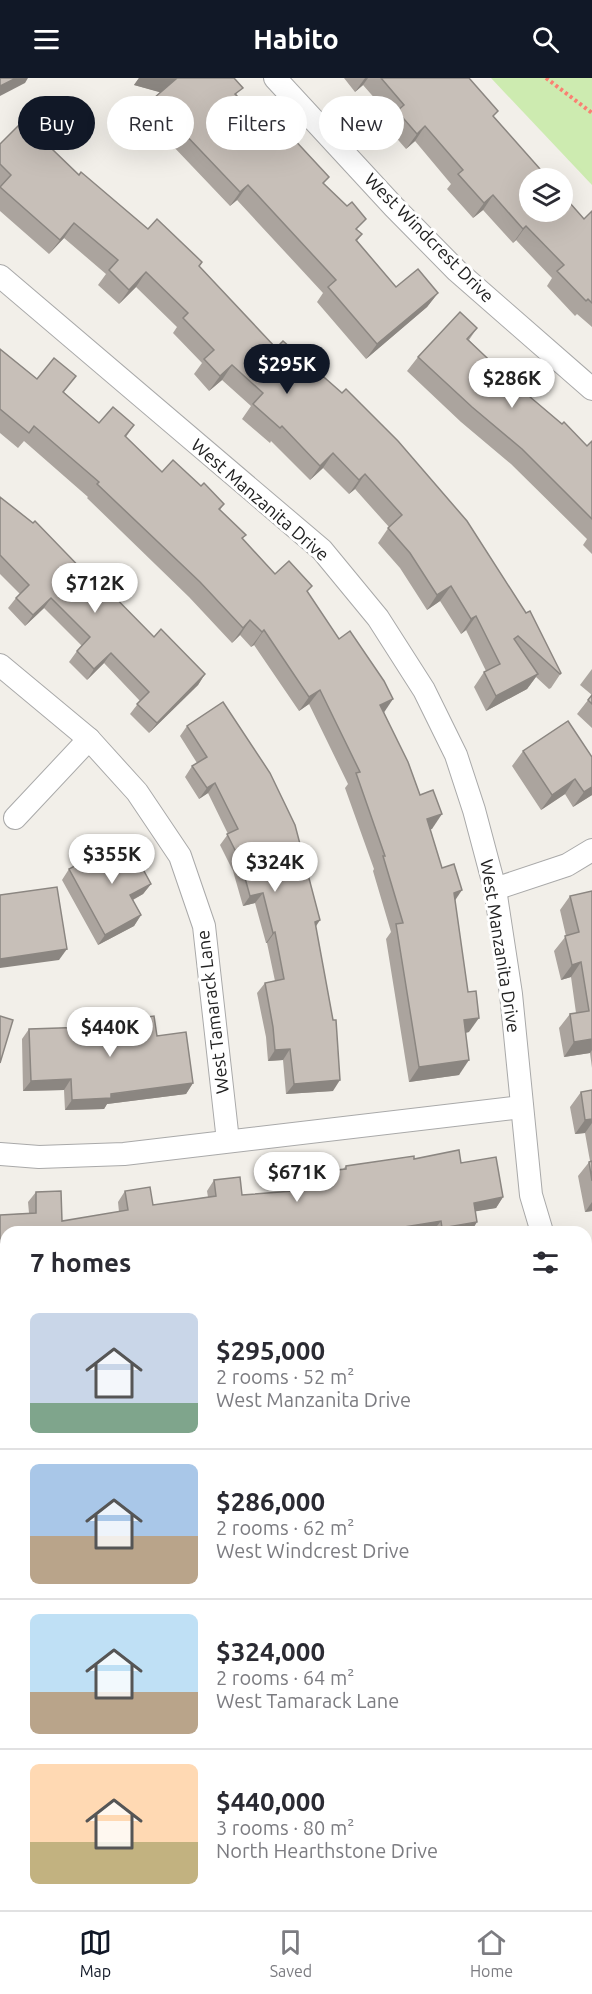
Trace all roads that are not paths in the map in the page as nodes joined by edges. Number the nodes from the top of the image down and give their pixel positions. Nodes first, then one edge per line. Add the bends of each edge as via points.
1 (275, 78) edge
2 (0, 276) edge
3 (592, 388) edge
4 (0, 664) edge
5 (89, 739) junction
6 (15, 818) dead end
7 (592, 850) edge
8 (495, 889) junction
9 (522, 1107) junction
10 (228, 1141) junction
11 (0, 1154) edge
12 (540, 1226) edge

1 - 3 street, West Windcrest Drive via 457,271
2 - 8 street, West Manzanita Drive via 321,550 378,618 424,690 456,755
4 - 5 street, West Tamarack Lane
5 - 6 street
5 - 10 street, West Tamarack Lane via 137,792 180,856 204,926
7 - 8 street via 567,865
8 - 9 street, West Manzanita Drive
9 - 10 street
9 - 12 street, West Manzanita Drive via 531,1195
10 - 11 street via 124,1154

